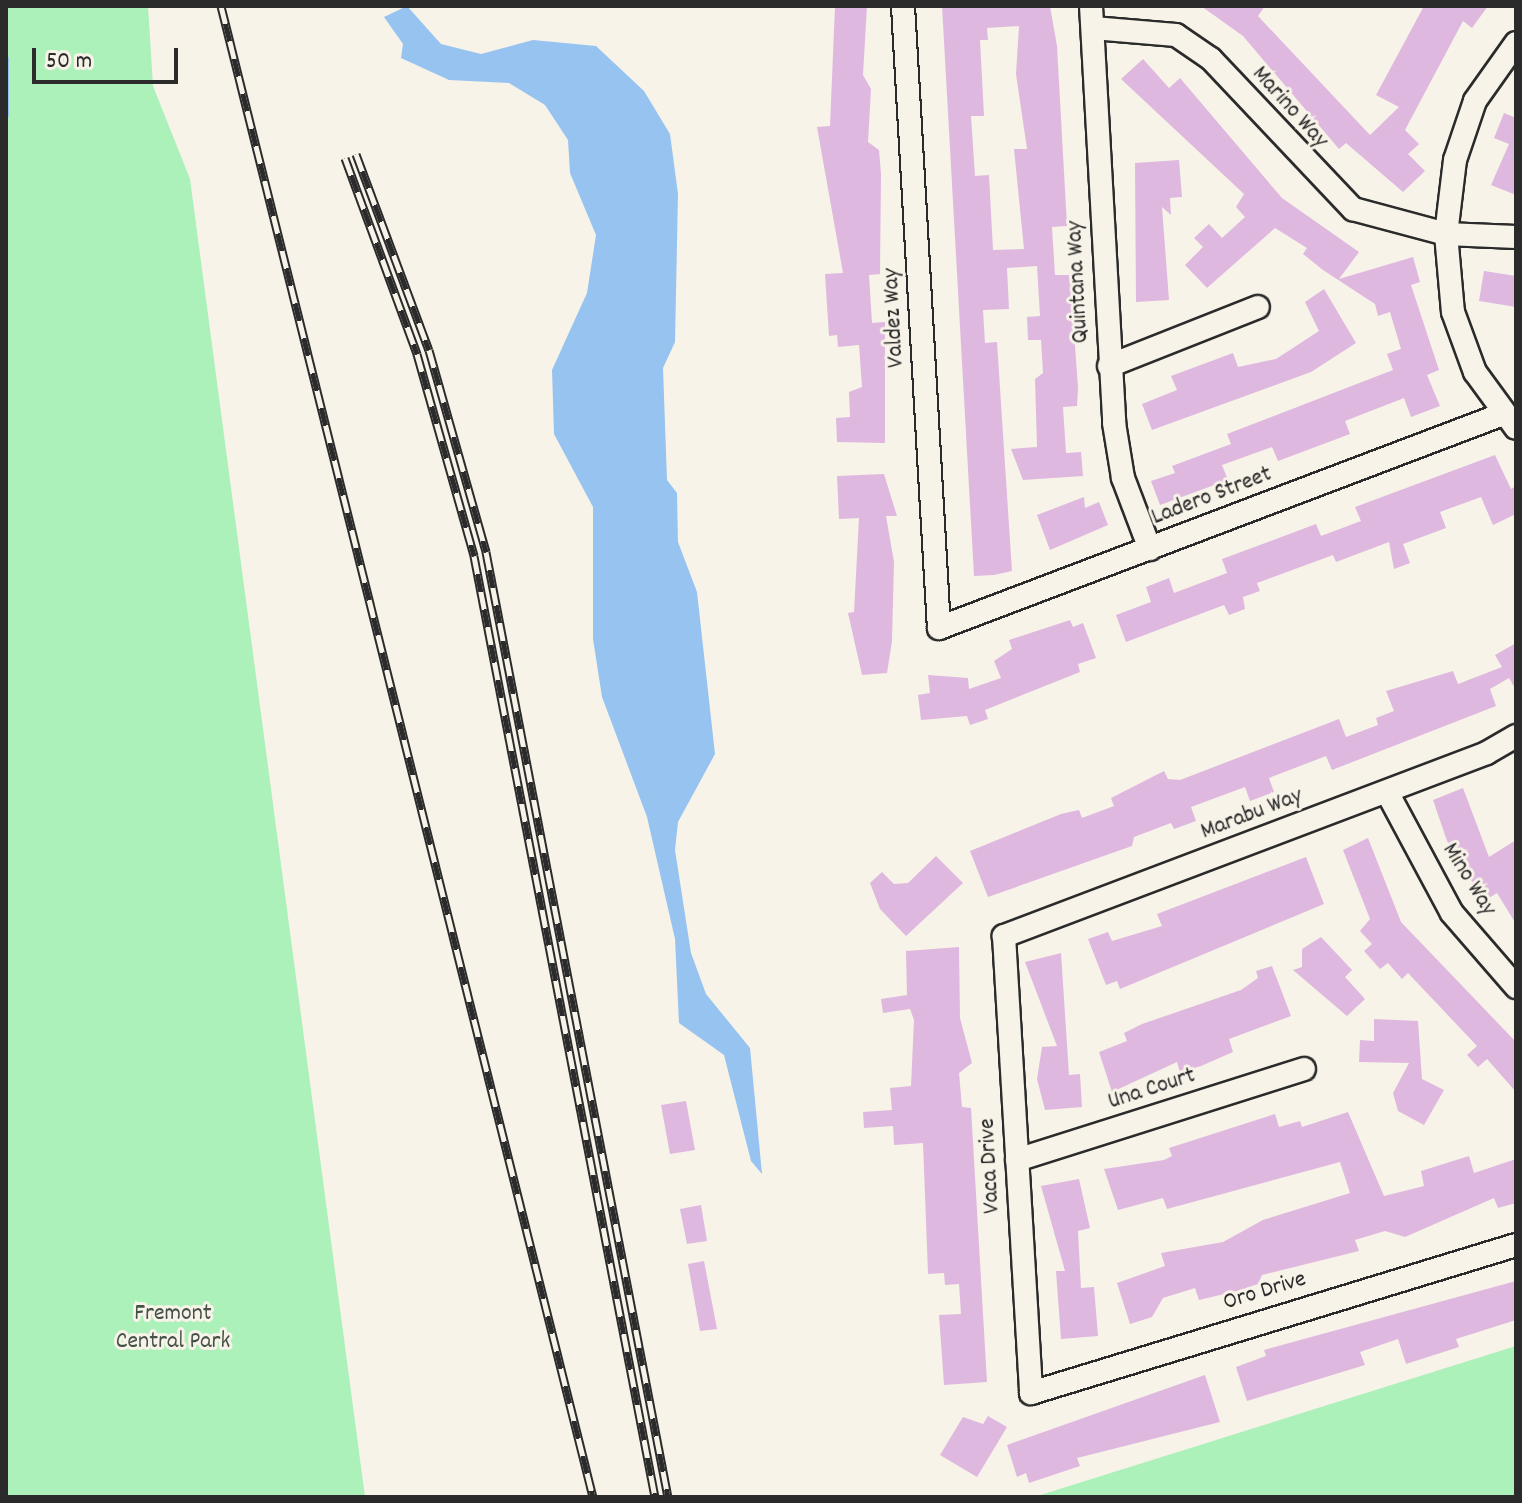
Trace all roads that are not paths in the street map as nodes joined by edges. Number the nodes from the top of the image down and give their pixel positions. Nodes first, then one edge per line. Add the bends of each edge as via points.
1 (903, 6) edge
2 (1092, 17) edge
3 (1516, 43) edge
4 (1446, 234) junction
5 (1516, 237) edge
6 (1258, 307) dead end
7 (1109, 366) junction
8 (1510, 421) edge
9 (1150, 549) junction
10 (939, 628) joint
11 (1516, 736) edge
12 (1387, 792) junction
13 (1004, 936) joint
14 (1516, 987) edge
15 (1304, 1069) dead end
16 (1017, 1160) junction
17 (1516, 1245) edge
18 (1031, 1393) joint

1 - 10 street, Valdez Way
2 - 4 street, Marino Way via 1176,35 1211,59 1353,209
2 - 7 street, Quintana Way
3 - 4 street via 1475,101 1455,160
4 - 5 street, Marino Way
4 - 8 street via 1453,312 1475,372
6 - 7 street
7 - 9 street, Quintana Way via 1123,478
8 - 9 street, Ladero Street
9 - 10 street, Ladero Street
11 - 12 street, Marabu Way
12 - 13 street, Marabu Way
12 - 14 street, Mino Way via 1452,913
13 - 16 street, Vaca Drive
15 - 16 street, Una Court
16 - 18 street, Vaca Drive
17 - 18 street, Oro Drive

